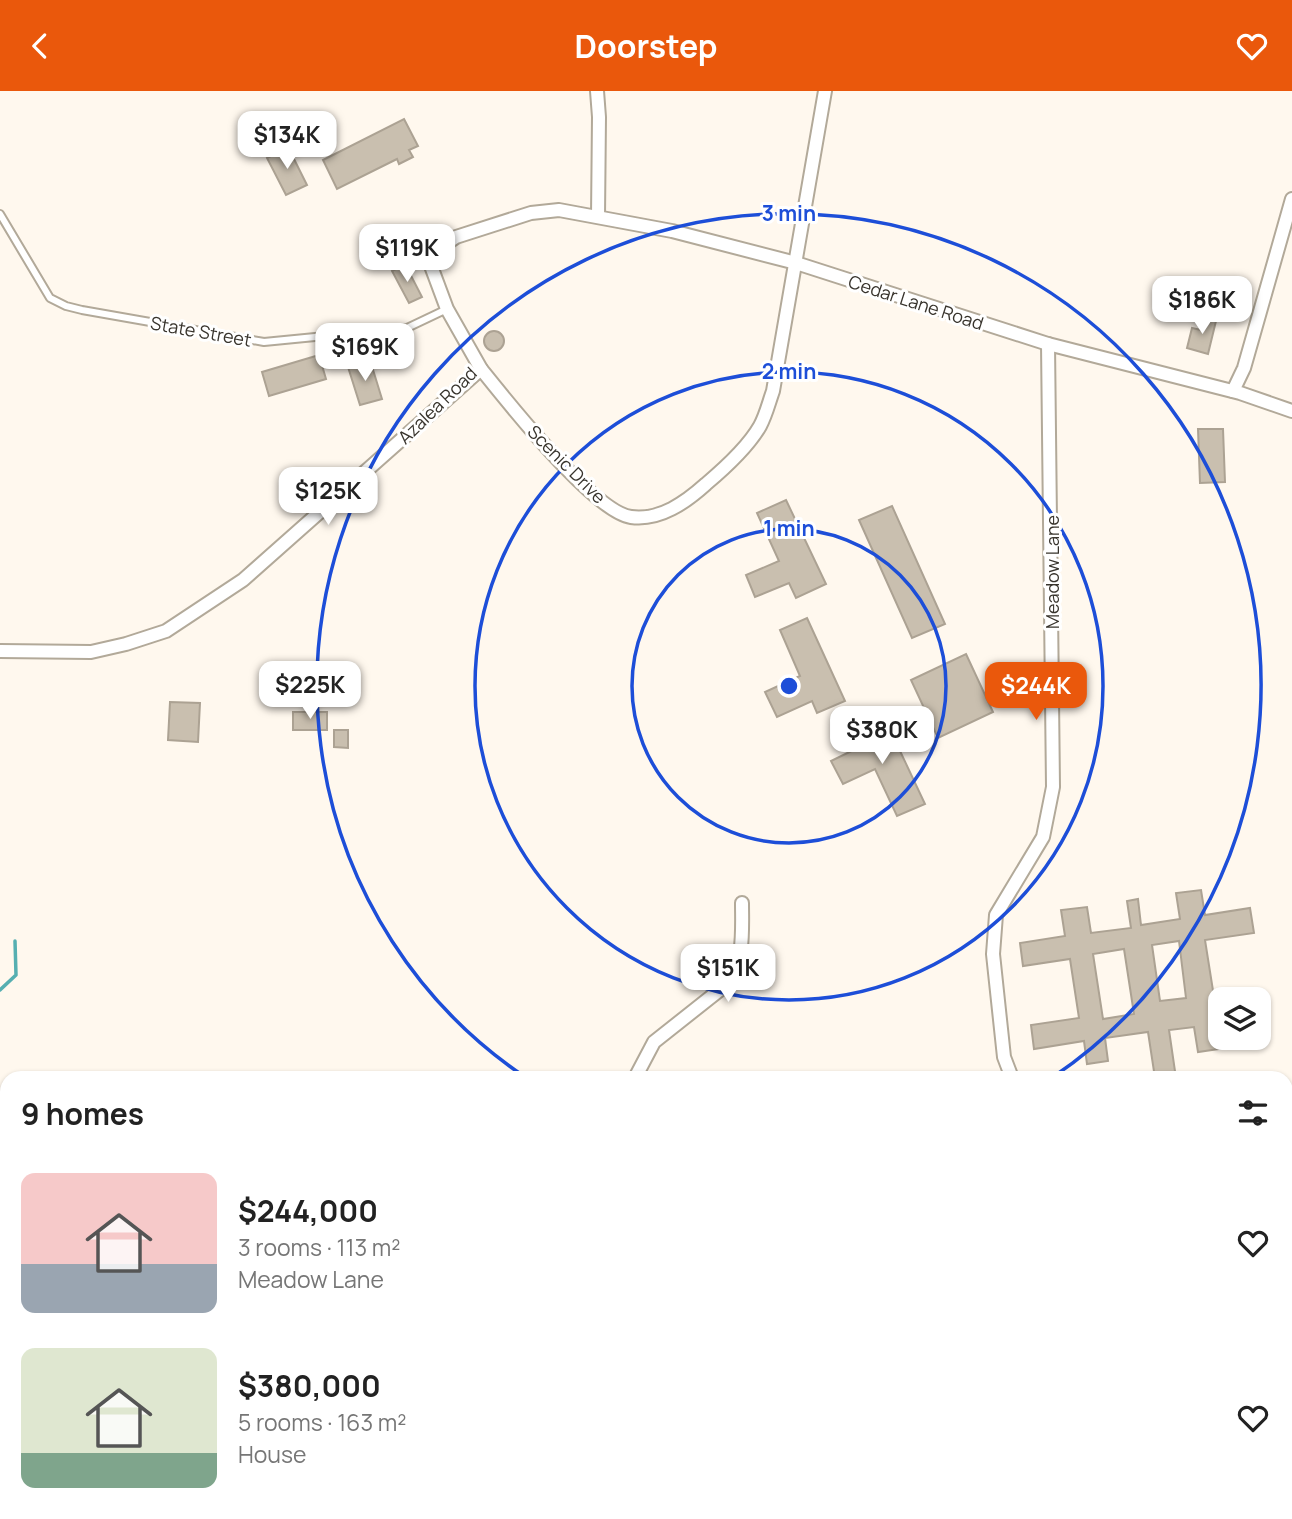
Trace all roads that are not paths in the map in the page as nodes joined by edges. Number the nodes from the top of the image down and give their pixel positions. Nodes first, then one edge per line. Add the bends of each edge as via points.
1 (597, 91) edge
2 (825, 91) edge
3 (1292, 199) edge
4 (0, 214) edge
5 (598, 216) junction
6 (796, 263) junction
7 (447, 309) junction
8 (1048, 344) junction
9 (481, 369) junction
10 (1233, 391) junction
11 (1292, 411) edge
12 (0, 651) edge
13 (742, 903) dead end
14 (639, 1071) edge
15 (1009, 1071) edge

1 - 5 street
2 - 6 street, Scenic Drive
3 - 10 street via 1244,368
4 - 7 lane, State Street via 50,298 82,310 264,342 407,328
5 - 6 street, Cedar Lane Road
5 - 7 street, Azalea Road via 559,209 531,213 456,237 438,249 431,266
6 - 8 street, Cedar Lane Road
6 - 9 street, Scenic Drive via 773,391 760,425 740,451 683,504 647,518 628,517 602,502
7 - 9 street, Azalea Road
8 - 10 street, Cedar Lane Road
8 - 15 street, Meadow Lane via 1053,787 1043,837 996,915 993,954
9 - 12 street, Azalea Road via 243,580 166,631 91,652
10 - 11 street, Cedar Lane Road
13 - 14 street via 734,975 654,1042

